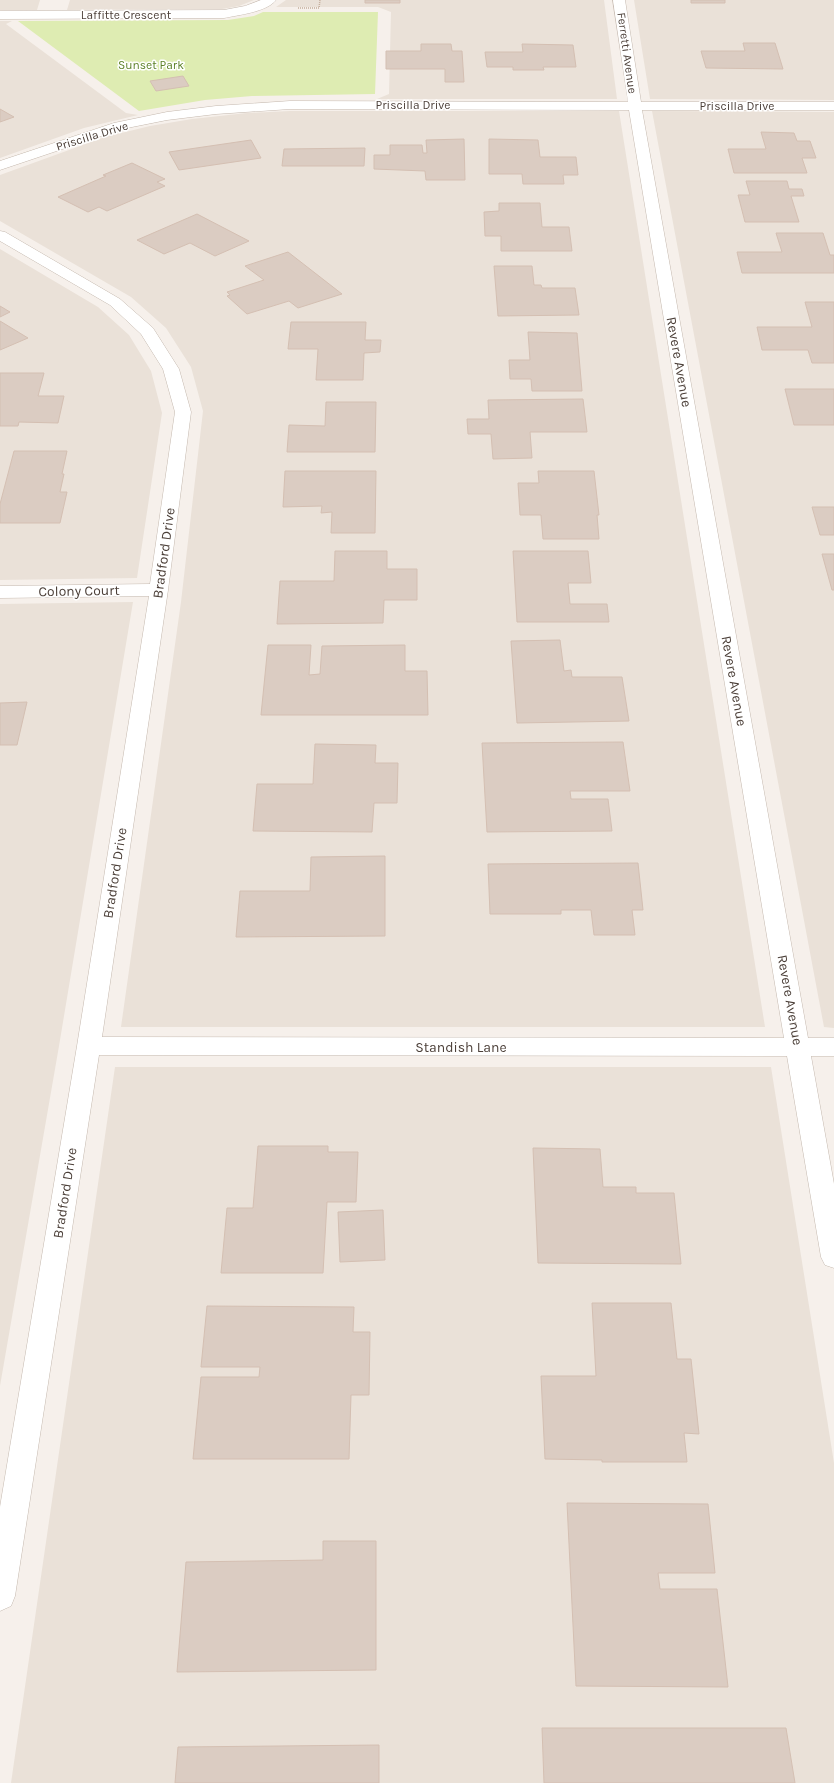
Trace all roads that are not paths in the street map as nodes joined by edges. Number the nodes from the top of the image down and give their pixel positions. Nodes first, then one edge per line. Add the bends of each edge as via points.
1 (55, 0) edge
2 (270, 0) edge
3 (619, 0) edge
4 (0, 15) edge
5 (50, 15) junction
6 (634, 105) junction
7 (834, 106) edge
8 (0, 166) edge
9 (0, 234) edge
10 (159, 590) junction
11 (0, 592) edge
12 (89, 1046) junction
13 (798, 1047) junction
14 (834, 1047) edge
15 (834, 1257) edge
16 (0, 1596) edge

1 - 5 street
2 - 5 street, Laffitte Crescent via 252,9 224,14
3 - 6 street, Ferretti Avenue
4 - 5 street, Laffitte Crescent
6 - 7 street, Priscilla Drive
6 - 8 street, Priscilla Drive via 244,107 187,113 116,127
6 - 13 street, Revere Avenue
9 - 10 street, Bradford Drive via 115,302 147,331 171,369 183,412
10 - 11 street, Colony Court
10 - 12 street, Bradford Drive
12 - 13 street, Standish Lane
12 - 16 street, Bradford Drive
13 - 14 street, Standish Lane
13 - 15 street, Revere Avenue

